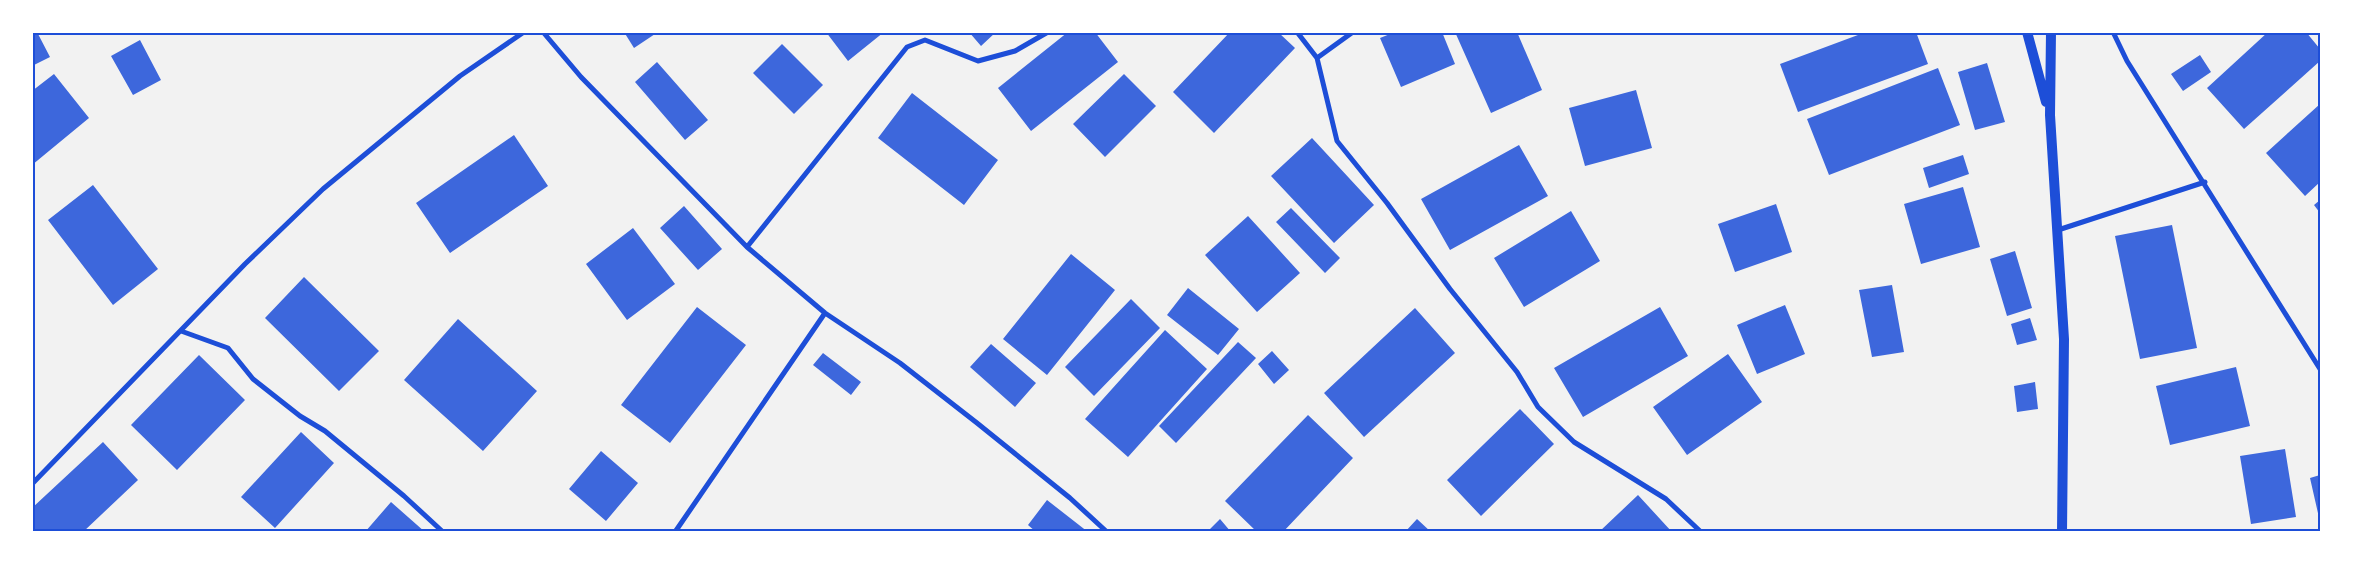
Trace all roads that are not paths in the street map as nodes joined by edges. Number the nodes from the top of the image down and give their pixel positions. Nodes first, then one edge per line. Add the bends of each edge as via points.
1 (524, 32) edge
2 (543, 32) edge
3 (1048, 32) edge
4 (1297, 32) edge
5 (1353, 32) edge
6 (2027, 32) edge
7 (2051, 32) edge
8 (2113, 32) edge
9 (1317, 58) junction
10 (2050, 115) junction
11 (2205, 182) junction
12 (2057, 230) junction
13 (747, 248) junction
14 (825, 313) junction
15 (181, 331) junction
16 (2320, 369) edge
17 (32, 484) edge
18 (442, 532) edge
19 (675, 532) edge
20 (1107, 532) edge
21 (1701, 532) edge
22 (2062, 532) edge

1 - 15 street via 460,76 324,189
2 - 13 street via 581,77
3 - 13 street via 1015,51 978,61 925,40 907,47
4 - 9 street
5 - 9 street
6 - 10 main road
7 - 10 main road
8 - 11 street via 2127,60
9 - 21 street via 1337,141 1517,372 1538,407 1574,442 1666,499
10 - 12 main road
11 - 12 street
11 - 16 street
12 - 22 main road via 2064,339
13 - 14 street
14 - 19 street
14 - 20 street via 900,363 1070,498
15 - 17 street
15 - 18 street via 228,348 253,378 300,416 325,431

